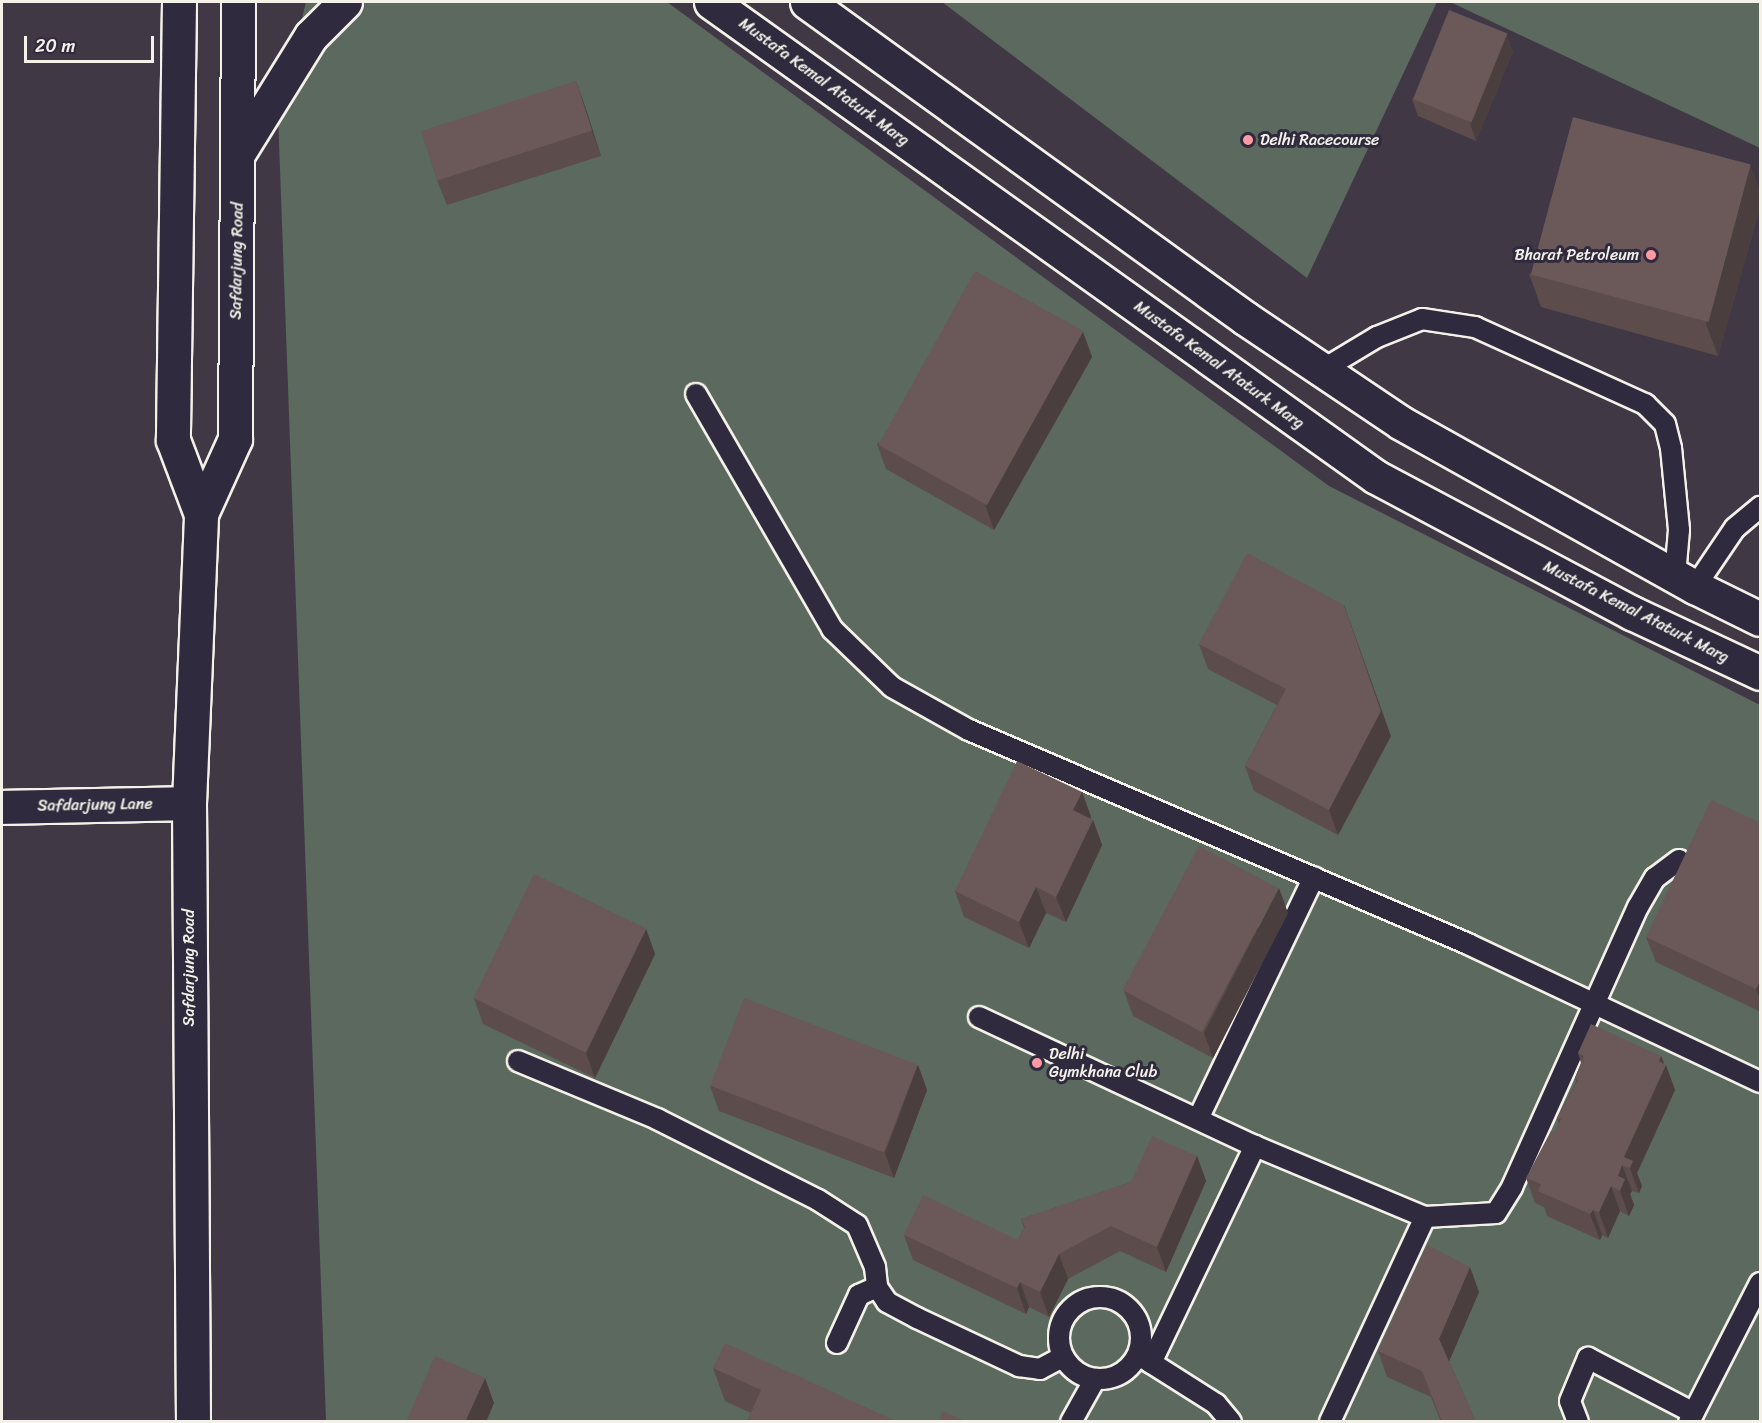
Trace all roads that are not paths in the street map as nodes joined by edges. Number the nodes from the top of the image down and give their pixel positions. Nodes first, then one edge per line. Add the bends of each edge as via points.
1 (179, 2) edge
2 (345, 2) edge
3 (711, 2) edge
4 (807, 2) edge
5 (239, 3) edge
6 (239, 152) junction
7 (1322, 370) junction
8 (696, 394) dead end
9 (1761, 507) edge
10 (201, 514) junction
11 (1685, 581) junction
12 (1761, 619) edge
13 (1761, 673) edge
14 (189, 803) junction
15 (2, 807) edge
16 (1679, 860) dead end
17 (1314, 877) junction
18 (1594, 1003) junction
19 (978, 1017) dead end
20 (519, 1061) dead end
21 (1761, 1082) edge
22 (1198, 1119) junction
23 (1255, 1146) junction
24 (1425, 1217) junction
25 (1761, 1283) edge
26 (877, 1287) junction
27 (837, 1343) dead end
28 (1063, 1357) junction
29 (1144, 1358) junction
30 (1095, 1379) junction
31 (1692, 1417) edge
32 (193, 1422) edge
33 (1071, 1422) edge
34 (1231, 1422) edge
35 (1330, 1422) edge
36 (1578, 1422) edge

1 - 10 main road, Safdarjung Road via 173,441
2 - 6 main road via 311,36
3 - 13 main road, Mustafa Kemal Ataturk Marg via 1376,477 1632,613
4 - 7 main road
5 - 6 main road, Safdarjung Road
6 - 10 main road, Safdarjung Road via 235,439
7 - 11 main road via 1401,423
7 - 11 lane via 1377,337 1422,319 1475,327 1645,404 1665,424 1671,448
8 - 17 lane via 832,629 892,687 969,730
9 - 11 lane via 1735,528
10 - 14 main road, Safdarjung Road
11 - 12 main road
14 - 15 main road, Safdarjung Lane
14 - 32 main road, Safdarjung Road
16 - 18 lane via 1655,878
17 - 18 lane
17 - 22 lane
18 - 21 lane
18 - 24 lane via 1512,1187 1496,1213
19 - 22 lane
20 - 26 lane via 657,1119 818,1200 857,1225 875,1267
22 - 23 lane
23 - 24 lane
23 - 29 lane
24 - 35 lane
25 - 31 lane
26 - 27 lane via 860,1295
26 - 28 lane via 887,1302 1019,1366 1040,1370
28 - 29 lane via 1060,1330 1065,1318 1073,1307 1098,1297 1112,1299 1134,1315
28 - 30 lane via 1082,1375
29 - 30 lane via 1120,1374
29 - 34 lane via 1216,1404
30 - 33 lane
31 - 36 lane via 1588,1358 1570,1401

